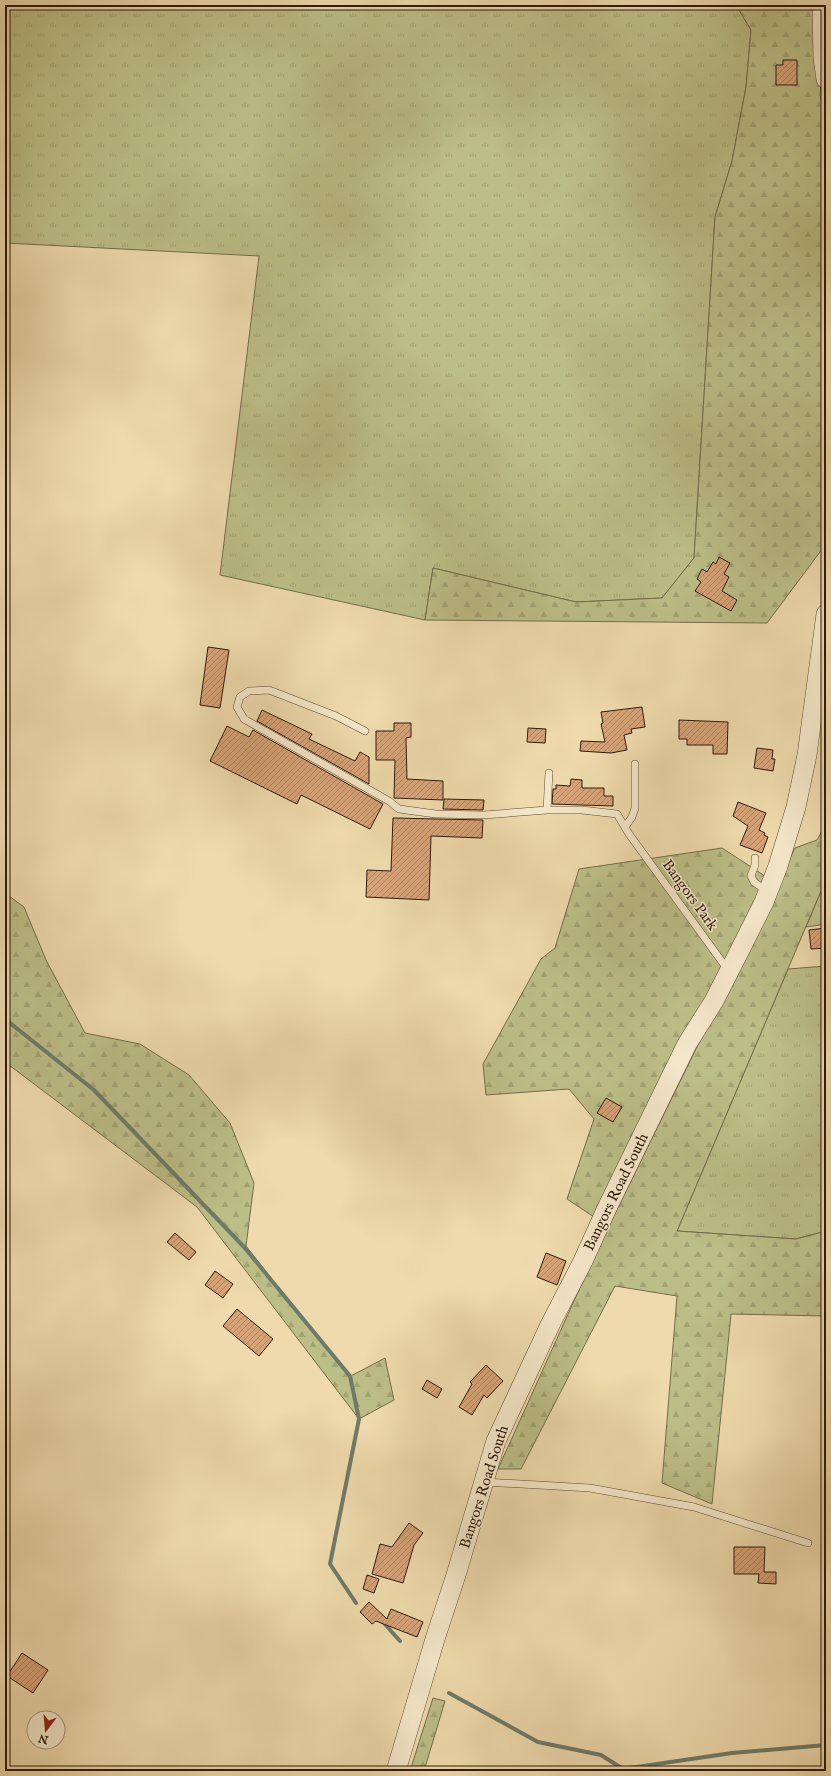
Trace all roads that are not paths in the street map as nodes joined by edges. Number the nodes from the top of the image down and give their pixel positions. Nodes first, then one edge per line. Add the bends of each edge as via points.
1 (822, 5) edge
2 (824, 58) edge
3 (826, 79) edge
4 (826, 614) edge
5 (365, 731) dead end
6 (635, 764) dead end
7 (549, 773) dead end
8 (547, 810) junction
9 (625, 826) junction
10 (755, 858) dead end
11 (768, 892) junction
12 (730, 972) junction
13 (485, 1482) junction
14 (808, 1543) dead end
15 (396, 1771) edge

1 - 2 street
2 - 3 street
4 - 11 street, Bangors Road South via 804,770 788,836
5 - 8 lane via 336,716 269,690 249,691 240,697 237,707 244,719 399,809 436,814 484,815
6 - 9 lane via 635,808
7 - 8 lane
8 - 9 lane via 617,814
9 - 12 lane, Bangors Park
10 - 11 lane via 751,876 754,882
11 - 12 street, Bangors Road South
12 - 13 street, Bangors Road South via 687,1044 550,1325 496,1441
13 - 14 lane via 590,1488 694,1507
13 - 15 street, Bangors Road South

